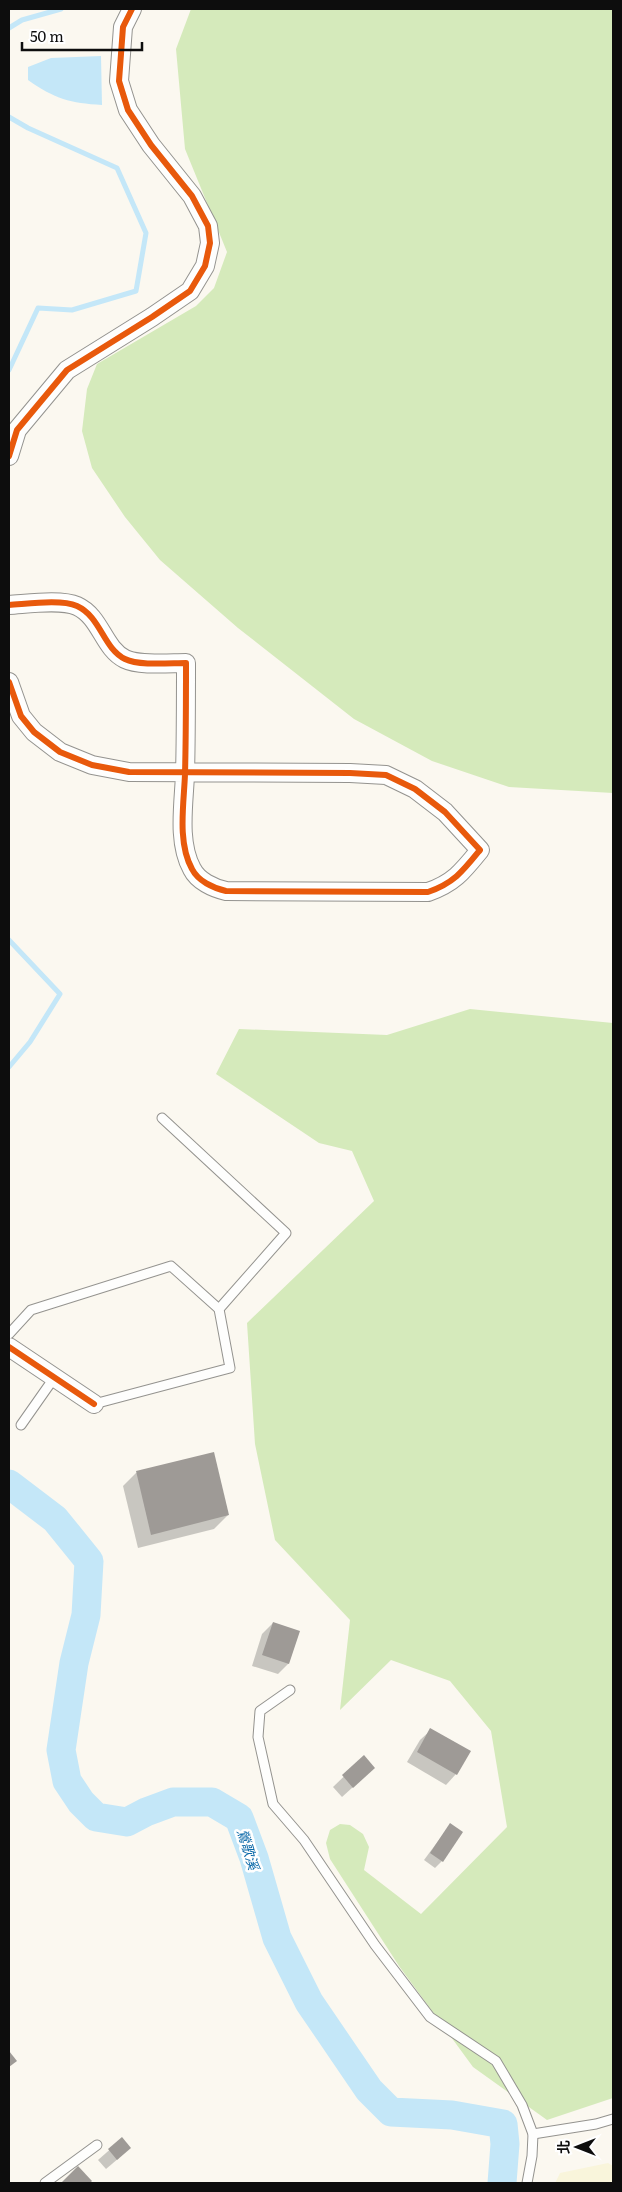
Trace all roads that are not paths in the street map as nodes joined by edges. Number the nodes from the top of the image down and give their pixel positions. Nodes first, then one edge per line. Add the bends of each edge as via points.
1 (132, 9) edge
2 (9, 456) edge
3 (9, 605) edge
4 (9, 682) edge
5 (15, 721) edge
6 (185, 772) junction
7 (162, 1118) dead end
8 (219, 1308) junction
9 (9, 1334) edge
10 (9, 1348) edge
11 (54, 1378) junction
12 (94, 1404) joint
13 (20, 1425) dead end
14 (290, 1690) dead end
15 (613, 2119) edge
16 (533, 2134) junction
17 (97, 2145) dead end
18 (45, 2183) edge
19 (527, 2183) edge

1 - 2 street via 123,27 120,81 128,110 150,145 192,196 208,226 210,243 205,266 190,292 67,370 17,430
3 - 6 street via 69,603 91,615 116,652 126,659 186,663
4 - 5 street
5 - 6 street via 60,752 92,765 129,772
6 - 6 street via 186,854 192,870 201,880 220,890 428,892 459,876 480,850 438,806 415,789 386,775
7 - 8 lane via 286,1233
8 - 9 lane via 172,1266 31,1310
8 - 12 lane via 230,1368
10 - 11 street
11 - 12 street
11 - 13 lane
14 - 16 lane via 260,1710 258,1737 273,1804 304,1840 375,1945 430,2017 496,2061 522,2105
15 - 16 lane
16 - 19 lane
17 - 18 lane

